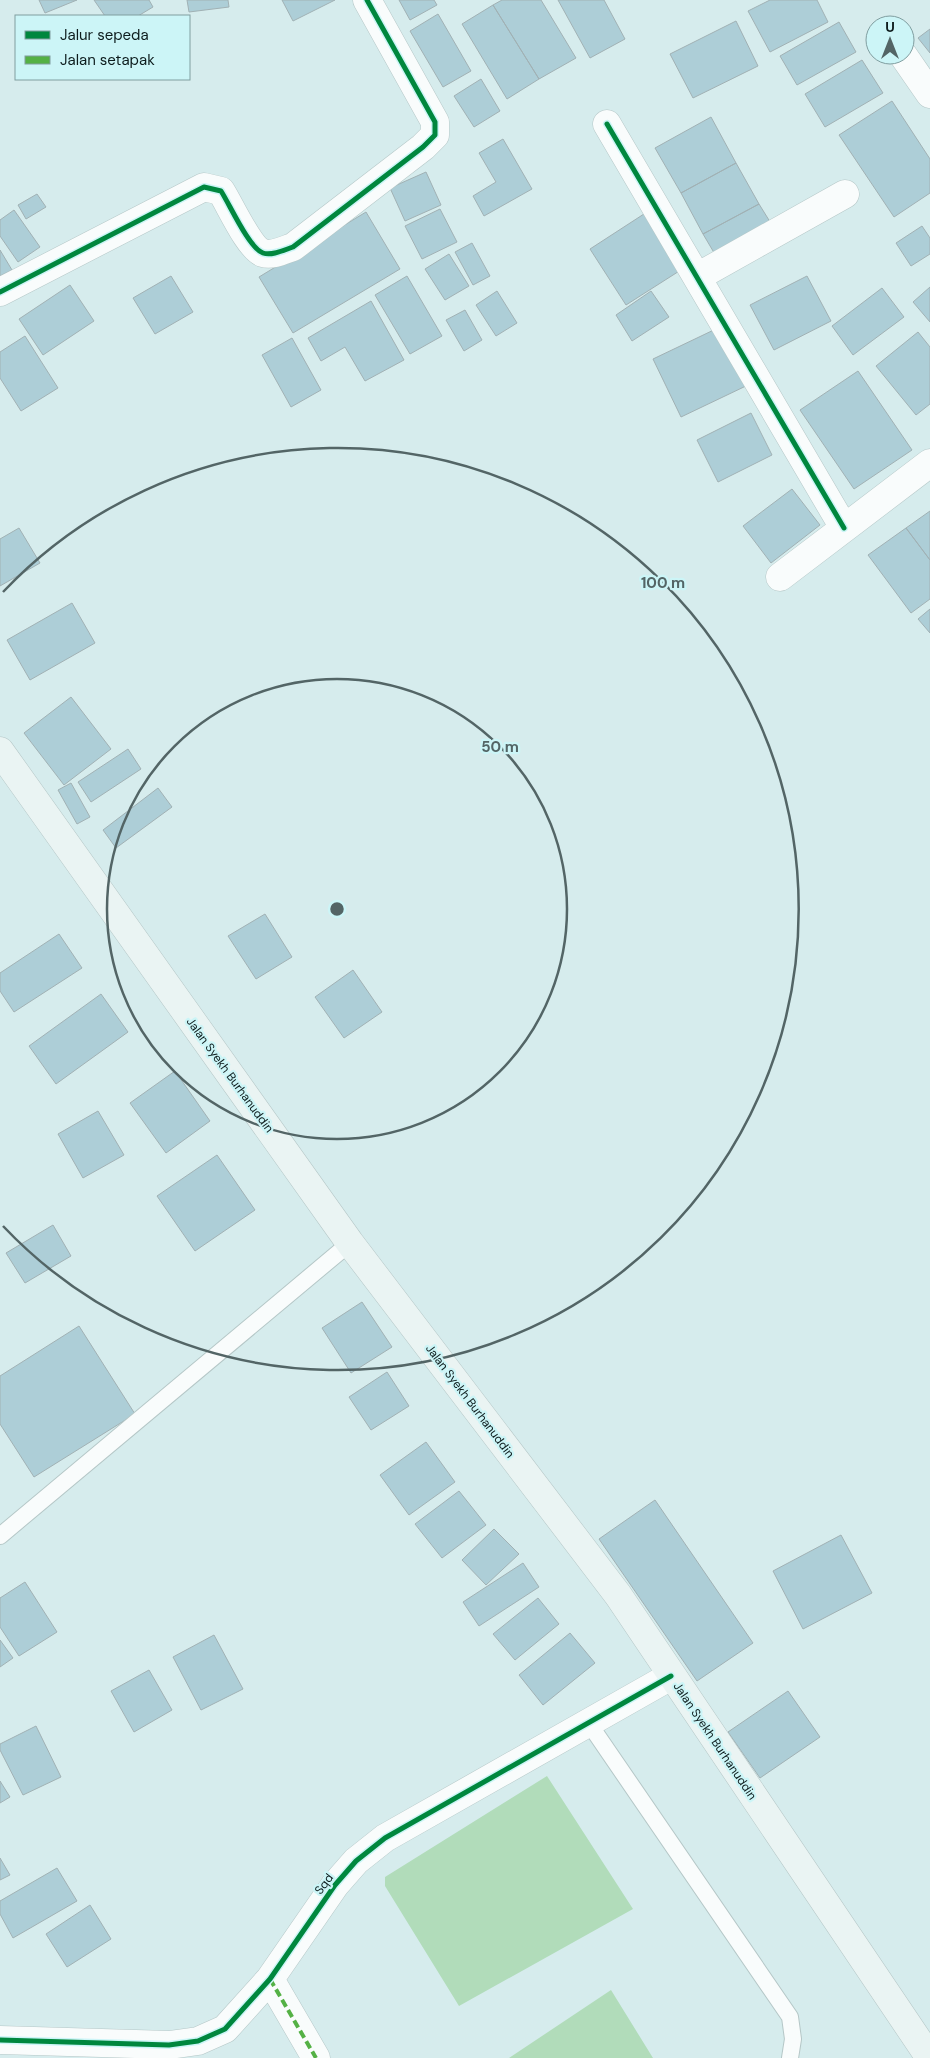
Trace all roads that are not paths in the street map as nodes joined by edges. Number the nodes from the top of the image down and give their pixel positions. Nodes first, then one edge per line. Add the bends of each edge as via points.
1 (367, 0) edge
2 (910, 65) edge
3 (930, 94) edge
4 (607, 124) dead end
5 (845, 194) dead end
6 (697, 277) junction
7 (0, 292) edge
8 (930, 463) edge
9 (844, 528) junction
10 (780, 577) dead end
11 (0, 750) edge
12 (350, 1243) junction
13 (0, 1536) edge
14 (671, 1676) junction
15 (588, 1722) junction
16 (270, 1979) junction
17 (0, 2040) edge
18 (316, 2058) edge
19 (790, 2058) edge
20 (930, 2058) edge

1 - 7 street via 435,122 435,135 423,147 293,247 276,253 264,253 254,247 221,191 204,186
2 - 3 street
4 - 6 street
5 - 6 street
6 - 9 street
8 - 9 street
9 - 10 street
11 - 12 main road, Jalan Syekh Burhanuddin
12 - 13 lane
12 - 14 main road, Jalan Syekh Burhanuddin via 618,1595
14 - 15 street, Sqd
14 - 20 main road, Jalan Syekh Burhanuddin
15 - 16 street, Sqd via 385,1838 356,1861 335,1885
15 - 19 lane via 790,2017 793,2039
16 - 17 street, Sqd via 225,2029 198,2040 169,2045
16 - 18 street

